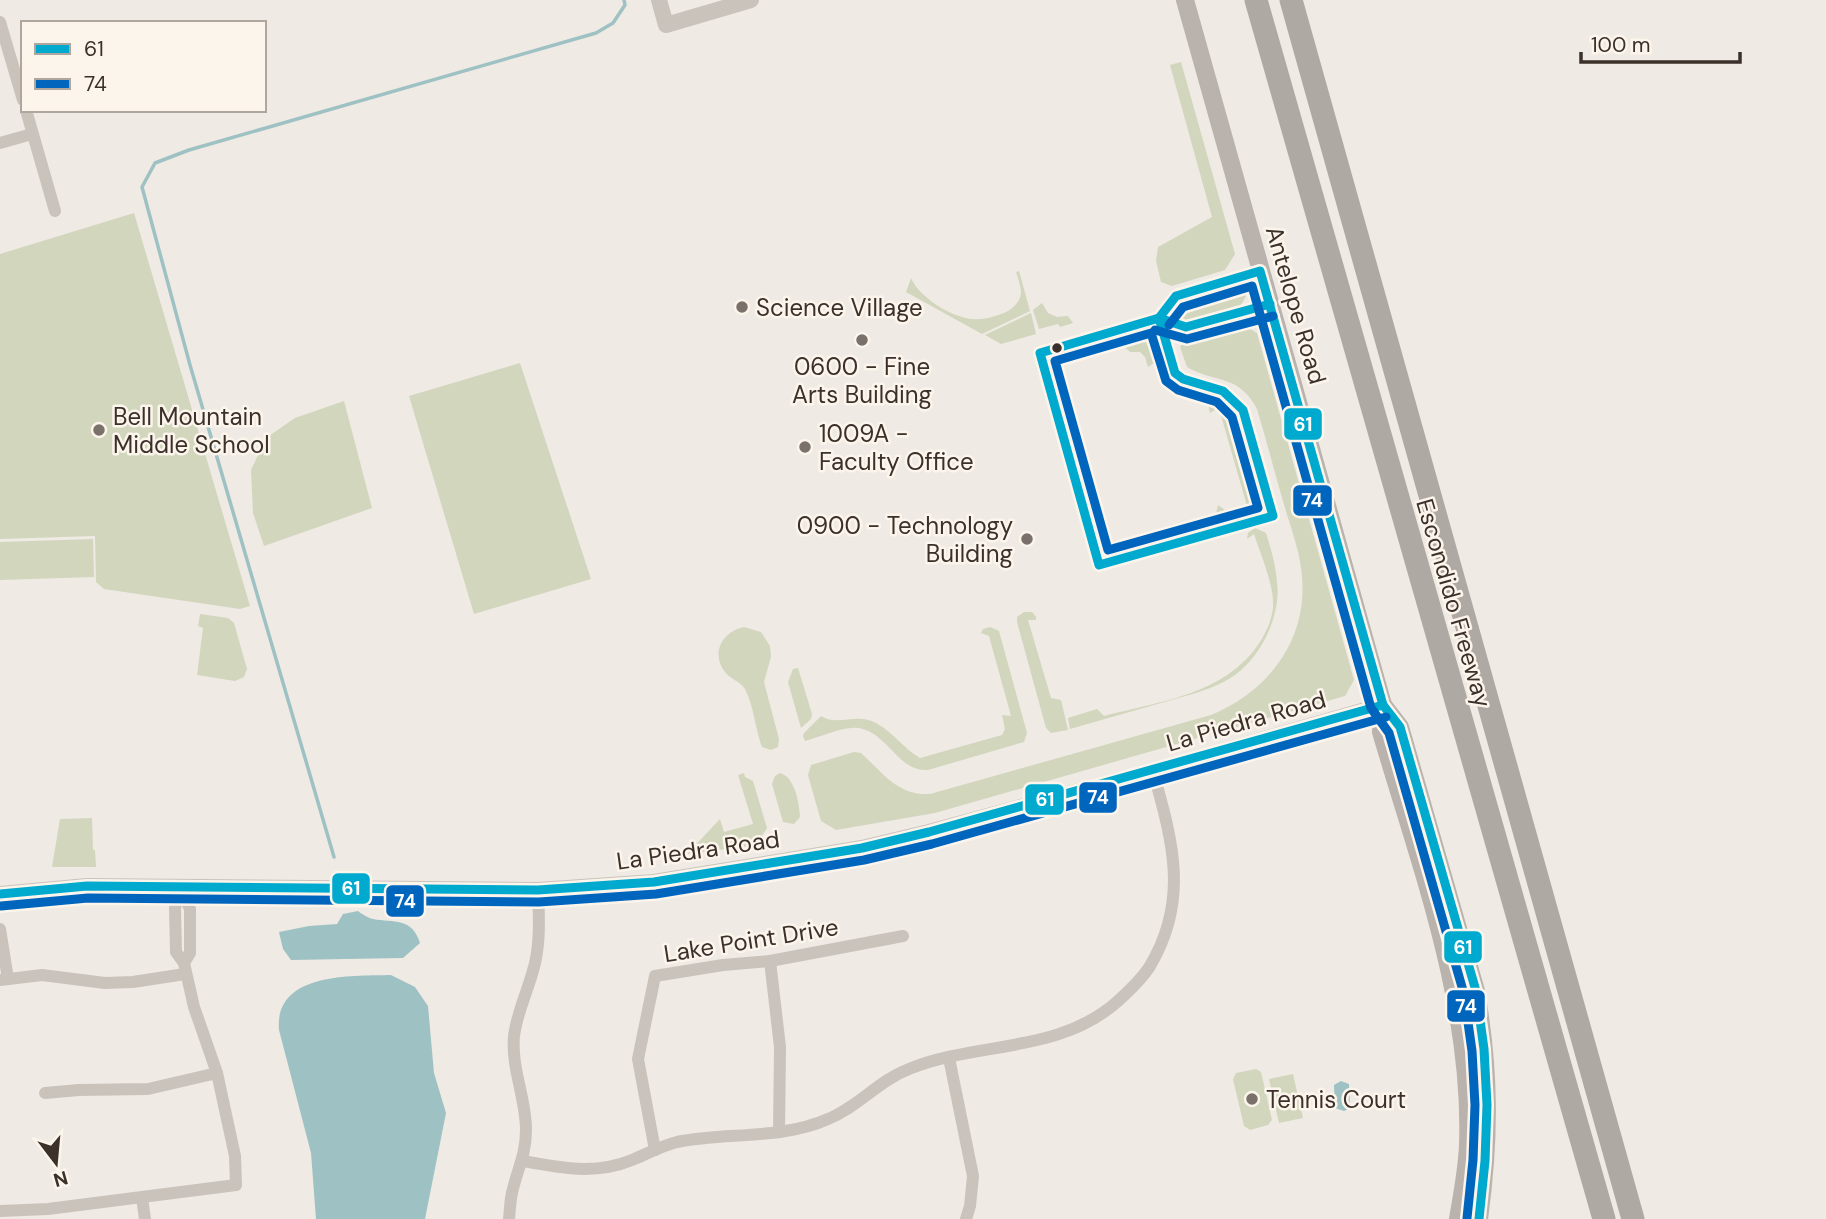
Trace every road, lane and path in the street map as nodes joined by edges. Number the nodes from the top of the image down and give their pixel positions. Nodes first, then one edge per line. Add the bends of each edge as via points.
1 (659, 0) edge
2 (751, 0) edge
3 (1185, 0) edge
4 (1256, 0) edge
5 (1291, 0) edge
6 (0, 23) edge
7 (21, 93) edge
8 (27, 112) edge
9 (33, 134) junction
10 (0, 143) edge
11 (55, 211) dead end
12 (1383, 705) junction
13 (1153, 771) junction
14 (180, 887) junction
15 (538, 890) junction
16 (0, 894) edge
17 (0, 929) edge
18 (903, 936) dead end
19 (770, 961) junction
20 (185, 969) junction
21 (4, 980) edge
22 (950, 1058) junction
23 (216, 1073) junction
24 (46, 1093) dead end
25 (779, 1132) junction
26 (655, 1150) junction
27 (1586, 1157) junction
28 (523, 1161) junction
29 (1618, 1168) junction
30 (142, 1198) junction
31 (0, 1211) edge
32 (145, 1219) edge
33 (509, 1219) edge
34 (966, 1219) edge
35 (1458, 1219) edge
36 (1479, 1219) edge
37 (1592, 1219) edge
38 (1604, 1219) edge
39 (1633, 1219) edge
40 (1646, 1219) edge

1 - 2 street via 666,25
3 - 12 main road, Antelope Road
4 - 27 highway, Escondido Freeway
5 - 29 highway, Escondido Freeway
6 - 7 street
8 - 9 street
9 - 10 street
9 - 11 street
12 - 13 street, La Piedra Road
12 - 35 main road, Antelope Road via 1381,732 1457,1006 1468,1108
12 - 36 main road, Antelope Road via 1400,727 1476,991 1488,1108
13 - 15 street, La Piedra Road via 862,848 654,882
13 - 22 street via 1175,868 1164,935 1149,967 1105,1013 1076,1029 1044,1040
14 - 15 street, La Piedra Road
14 - 16 street, La Piedra Road via 87,886
14 - 20 street via 175,908 176,952
15 - 28 street via 537,954 514,1037 525,1109
17 - 21 street
18 - 19 street, Lake Point Drive
19 - 25 street via 780,1047
19 - 26 street, Lake Point Drive via 655,976 638,1059
20 - 21 street via 133,982 42,975
20 - 23 street
22 - 25 street via 881,1082 830,1119
22 - 34 street via 973,1176
23 - 24 street via 148,1089
23 - 30 street via 235,1156 236,1185
25 - 26 street via 676,1143
26 - 28 street via 631,1161 589,1170
27 - 37 highway via 1584,1188
27 - 38 highway, Escondido Freeway
28 - 33 street via 512,1191
29 - 39 highway, Escondido Freeway
29 - 40 highway
30 - 31 street
30 - 32 street

